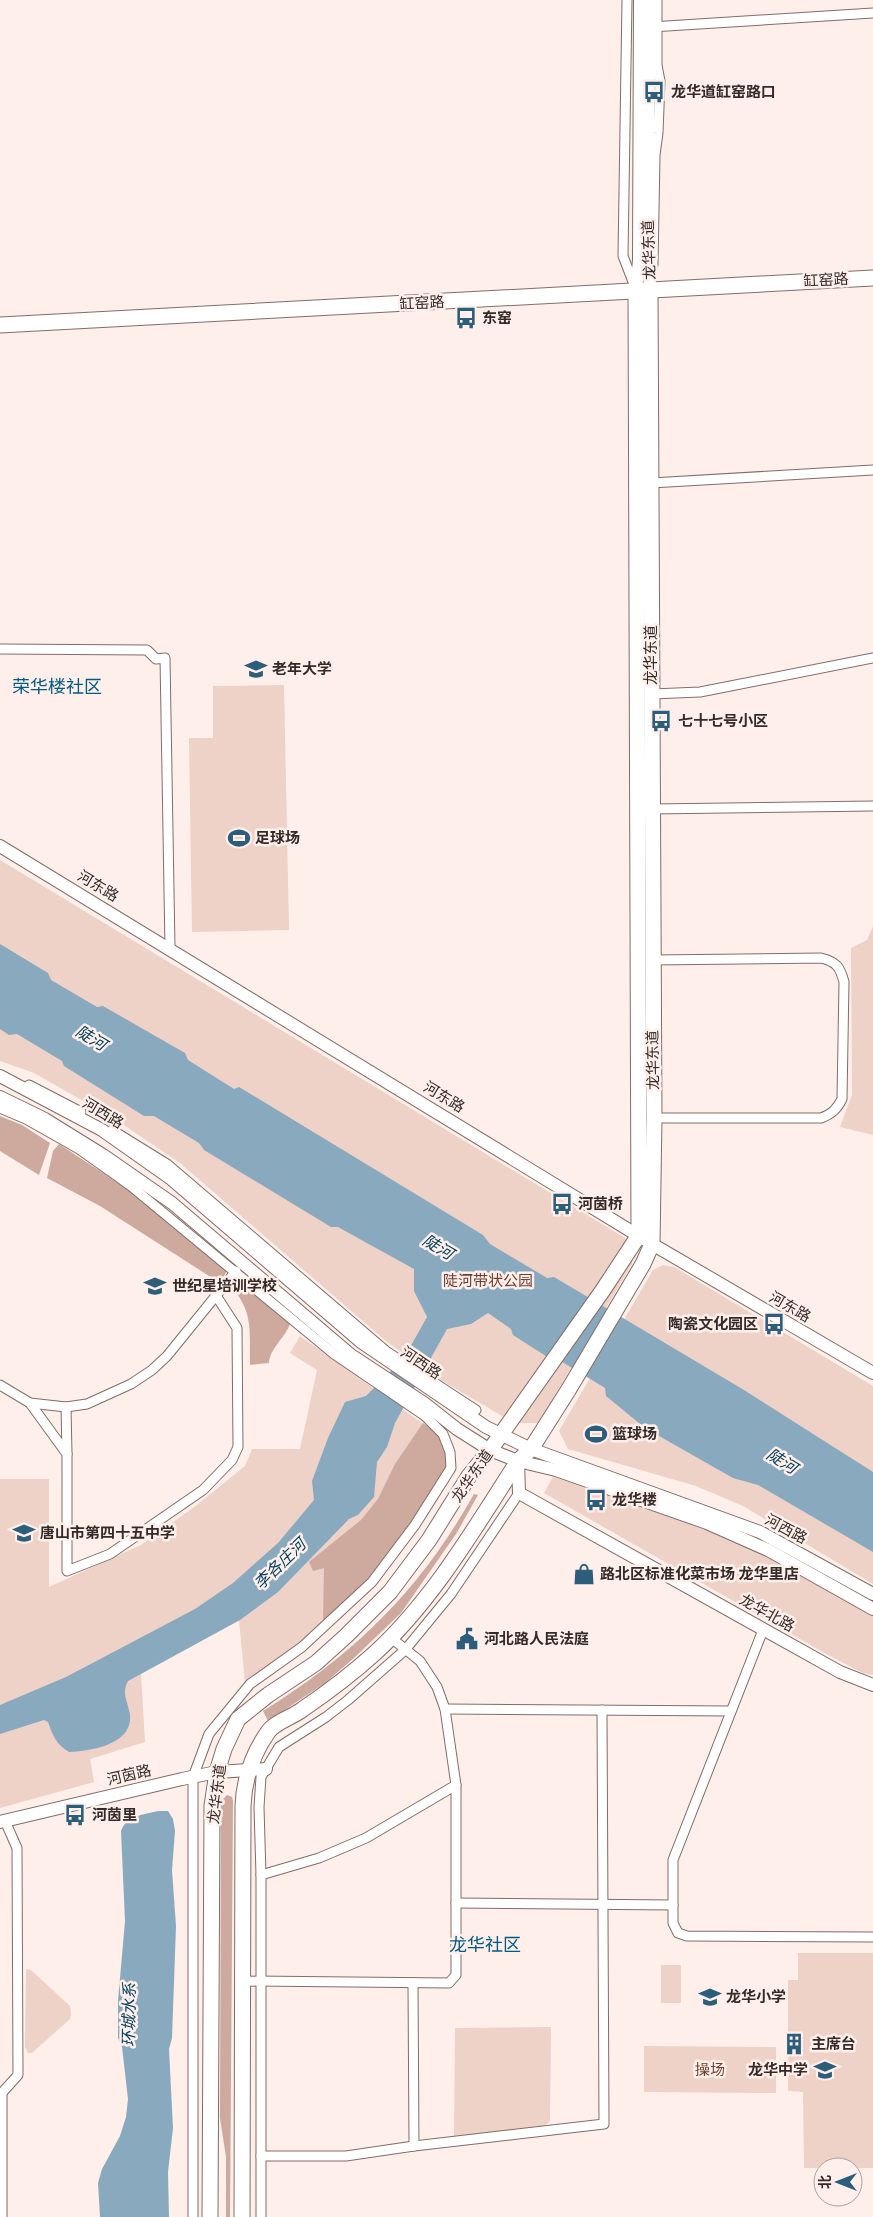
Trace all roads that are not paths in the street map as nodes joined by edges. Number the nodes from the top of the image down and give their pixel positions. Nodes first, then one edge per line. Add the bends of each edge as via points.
1 (627, 0) edge
2 (640, 0) edge
3 (650, 0) edge
4 (657, 0) edge
5 (873, 13) edge
6 (649, 26) junction
7 (873, 278) edge
8 (643, 291) junction
9 (0, 325) edge
10 (873, 470) edge
11 (651, 483) junction
12 (0, 649) edge
13 (873, 658) edge
14 (652, 694) junction
15 (873, 806) edge
16 (652, 809) junction
17 (0, 846) edge
18 (170, 948) junction
19 (652, 960) junction
20 (0, 1071) edge
21 (0, 1076) edge
22 (0, 1097) edge
23 (0, 1108) edge
24 (654, 1118) junction
25 (639, 1235) junction
26 (652, 1244) junction
27 (236, 1271) junction
28 (215, 1294) junction
29 (385, 1354) junction
30 (371, 1374) junction
31 (873, 1374) edge
32 (0, 1385) edge
33 (432, 1386) junction
34 (30, 1402) junction
35 (66, 1407) junction
36 (425, 1410) junction
37 (476, 1410) dead end
38 (501, 1434) junction
39 (531, 1449) junction
40 (490, 1450) junction
41 (67, 1454) junction
42 (518, 1461) junction
43 (518, 1493) junction
44 (873, 1594) edge
45 (873, 1609) edge
46 (764, 1630) junction
47 (390, 1637) junction
48 (405, 1650) junction
49 (873, 1685) edge
50 (445, 1709) junction
51 (602, 1710) junction
52 (731, 1711) junction
53 (266, 1768) junction
54 (248, 1769) junction
55 (217, 1772) junction
56 (192, 1777) junction
57 (456, 1785) junction
58 (3, 1822) edge
59 (261, 1875) junction
60 (456, 1903) junction
61 (603, 1905) junction
62 (673, 1905) junction
63 (873, 1936) edge
64 (243, 1981) junction
65 (260, 1981) junction
66 (413, 1983) junction
67 (1, 2095) edge
68 (414, 2146) junction
69 (261, 2156) junction
70 (2, 2217) edge
71 (193, 2217) edge
72 (210, 2217) edge
73 (242, 2217) edge
74 (261, 2217) edge

1 - 8 street via 623,256
2 - 6 main road, 龙华东道
3 - 6 main road, 龙华东道
4 - 6 street
5 - 6 street
6 - 8 main road, 龙华东道 via 647,259
7 - 8 main road, 缸窑路
8 - 9 main road, 缸窑路
8 - 11 main road, 龙华东道
8 - 25 main road, 龙华东道
10 - 11 street
11 - 14 main road, 龙华东道
12 - 18 street via 147,650 156,659 165,658
13 - 14 street via 700,692
14 - 16 main road, 龙华东道
15 - 16 street
16 - 19 main road, 龙华东道
17 - 18 main road, 河东路
18 - 25 main road, 河东路
19 - 24 main road, 龙华东道
19 - 24 street via 821,958 840,967 844,982 842,1099 830,1114 821,1118
20 - 29 street via 50,1095 166,1164
21 - 29 main road, 河西路 via 102,1130 170,1178 360,1342
22 - 30 main road, 河西路 via 45,1119 172,1203
23 - 27 street via 79,1149 131,1186
24 - 26 main road, 龙华东道
25 - 26 main road, 河东路
25 - 38 main road, 龙华东道
26 - 31 main road, 河东路
26 - 39 main road, 龙华东道 via 570,1389
27 - 28 street
27 - 30 street via 334,1354
28 - 35 street via 167,1356 152,1370 131,1384 87,1404
28 - 41 street via 237,1328 238,1447 232,1460 203,1490 154,1525 110,1554 68,1570
29 - 33 main road, 河西路
30 - 36 main road, 河西路
32 - 34 street
33 - 37 street
33 - 38 main road, 河西路 via 479,1422
34 - 35 street
34 - 41 street
35 - 41 street
36 - 40 main road, 河西路
36 - 56 street via 443,1434 450,1452 450,1468 415,1525 372,1582 330,1623 250,1684 209,1734
38 - 39 main road, 河西路
38 - 40 main road, 龙华东道
39 - 42 main road, 龙华东道
39 - 44 main road, 河西路 via 760,1532
40 - 42 main road, 河西路
40 - 55 main road, 龙华东道 via 390,1592 316,1663 238,1719
42 - 43 main road
42 - 45 main road, 河西路 via 556,1470 707,1524 768,1550
42 - 47 main road, 龙华东道 via 452,1563
43 - 46 main road, 龙华北路
43 - 48 street via 456,1587
46 - 49 main road, 龙华北路 via 850,1677
46 - 52 street
47 - 48 street
47 - 54 main road, 龙华东道 via 375,1653 302,1710 269,1730
48 - 50 street via 420,1661 437,1687
48 - 53 street via 348,1700 279,1747
50 - 51 street
50 - 57 street
51 - 52 street
51 - 61 street
52 - 62 street via 673,1860
53 - 54 main road, 河茵路
53 - 59 street via 261,1777 259,1807
54 - 55 main road, 河茵路
54 - 64 main road, 龙华东道 via 243,1806
55 - 56 main road, 河茵路
55 - 72 main road, 龙华东道 via 212,1806
56 - 58 main road, 河茵路
56 - 71 street
57 - 59 street via 366,1838 319,1858
57 - 60 street
58 - 67 street via 17,1848 18,2075
59 - 65 street
60 - 61 street
60 - 66 street via 456,1974 449,1982
61 - 62 street
61 - 68 street via 604,2124
62 - 63 street via 673,1924 678,1933 687,1936
64 - 65 street
64 - 73 main road, 龙华东道
65 - 66 street
65 - 69 street
66 - 68 street
67 - 70 street
68 - 69 street via 346,2156
69 - 74 street

